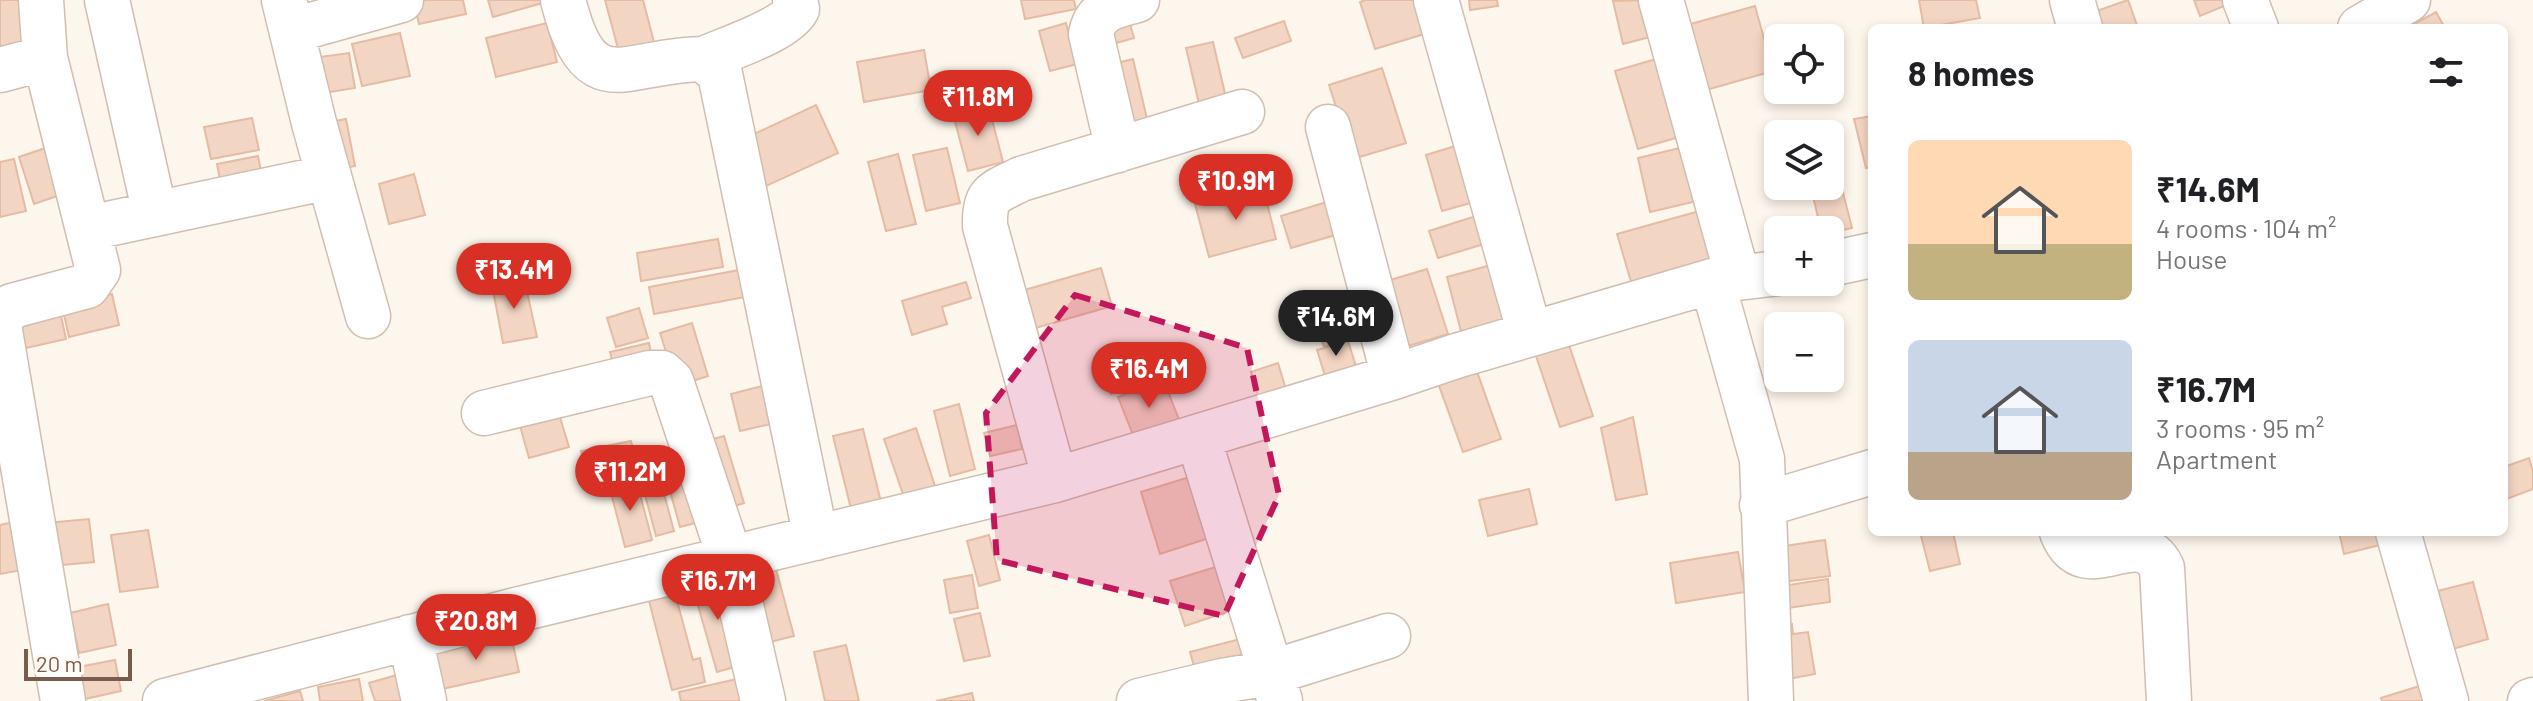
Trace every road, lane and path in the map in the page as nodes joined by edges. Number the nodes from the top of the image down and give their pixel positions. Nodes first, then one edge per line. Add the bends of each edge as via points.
1 (41, 0) edge
2 (107, 0) edge
3 (401, 0) edge
4 (563, 0) edge
5 (795, 0) edge
6 (1137, 0) edge
7 (1436, 0) edge
8 (1661, 0) edge
9 (2072, 0) edge
10 (2245, 0) edge
11 (2408, 0) edge
12 (296, 13) edge
13 (2079, 24) edge
14 (2254, 24) edge
15 (2367, 24) edge
16 (45, 58) junction
17 (704, 59) junction
18 (0, 70) edge
19 (1242, 112) dead end
20 (1328, 127) dead end
21 (1118, 150) junction
22 (329, 177) junction
23 (155, 214) junction
24 (89, 228) junction
25 (1868, 256) edge
26 (1844, 261) edge
27 (1743, 277) edge
28 (368, 316) dead end
29 (0, 318) edge
30 (0, 331) edge
31 (1530, 334) junction
32 (1394, 377) junction
33 (484, 413) dead end
34 (1198, 437) junction
35 (1868, 473) edge
36 (1055, 480) junction
37 (1762, 505) junction
38 (2064, 536) edge
39 (2399, 536) edge
40 (816, 538) junction
41 (730, 558) junction
42 (1388, 636) dead end
43 (410, 637) junction
44 (1275, 687) edge
45 (63, 701) edge
46 (165, 701) edge
47 (424, 701) edge
48 (763, 701) edge
49 (1139, 701) edge
50 (1771, 701) edge
51 (2169, 701) edge
52 (2446, 701) edge

1 - 16 street
2 - 23 street
3 - 12 street
4 - 17 street via 571,32 588,58 607,70
5 - 17 street via 793,17
6 - 21 street via 1103,11 1093,21 1091,34
7 - 31 street
8 - 27 street
9 - 13 street
10 - 14 street
11 - 15 street
12 - 22 street
16 - 18 street
16 - 24 street
17 - 40 street via 720,74 729,112
19 - 21 street
20 - 32 street
21 - 36 street via 1021,179 992,193 984,206 985,226
22 - 23 street
22 - 28 street
23 - 24 street
24 - 29 street via 98,270 87,286 12,306
25 - 26 street
27 - 31 street
27 - 37 street
30 - 45 street
31 - 32 street
32 - 34 street
33 - 41 street via 662,373 671,381
34 - 36 street
34 - 44 street
35 - 37 street
36 - 40 street
37 - 50 street
38 - 51 street via 2080,556 2136,550 2157,557 2164,591
39 - 52 street
40 - 41 street
41 - 43 street
41 - 48 street
42 - 44 street
43 - 46 street
43 - 47 street
44 - 49 street via 1222,681

